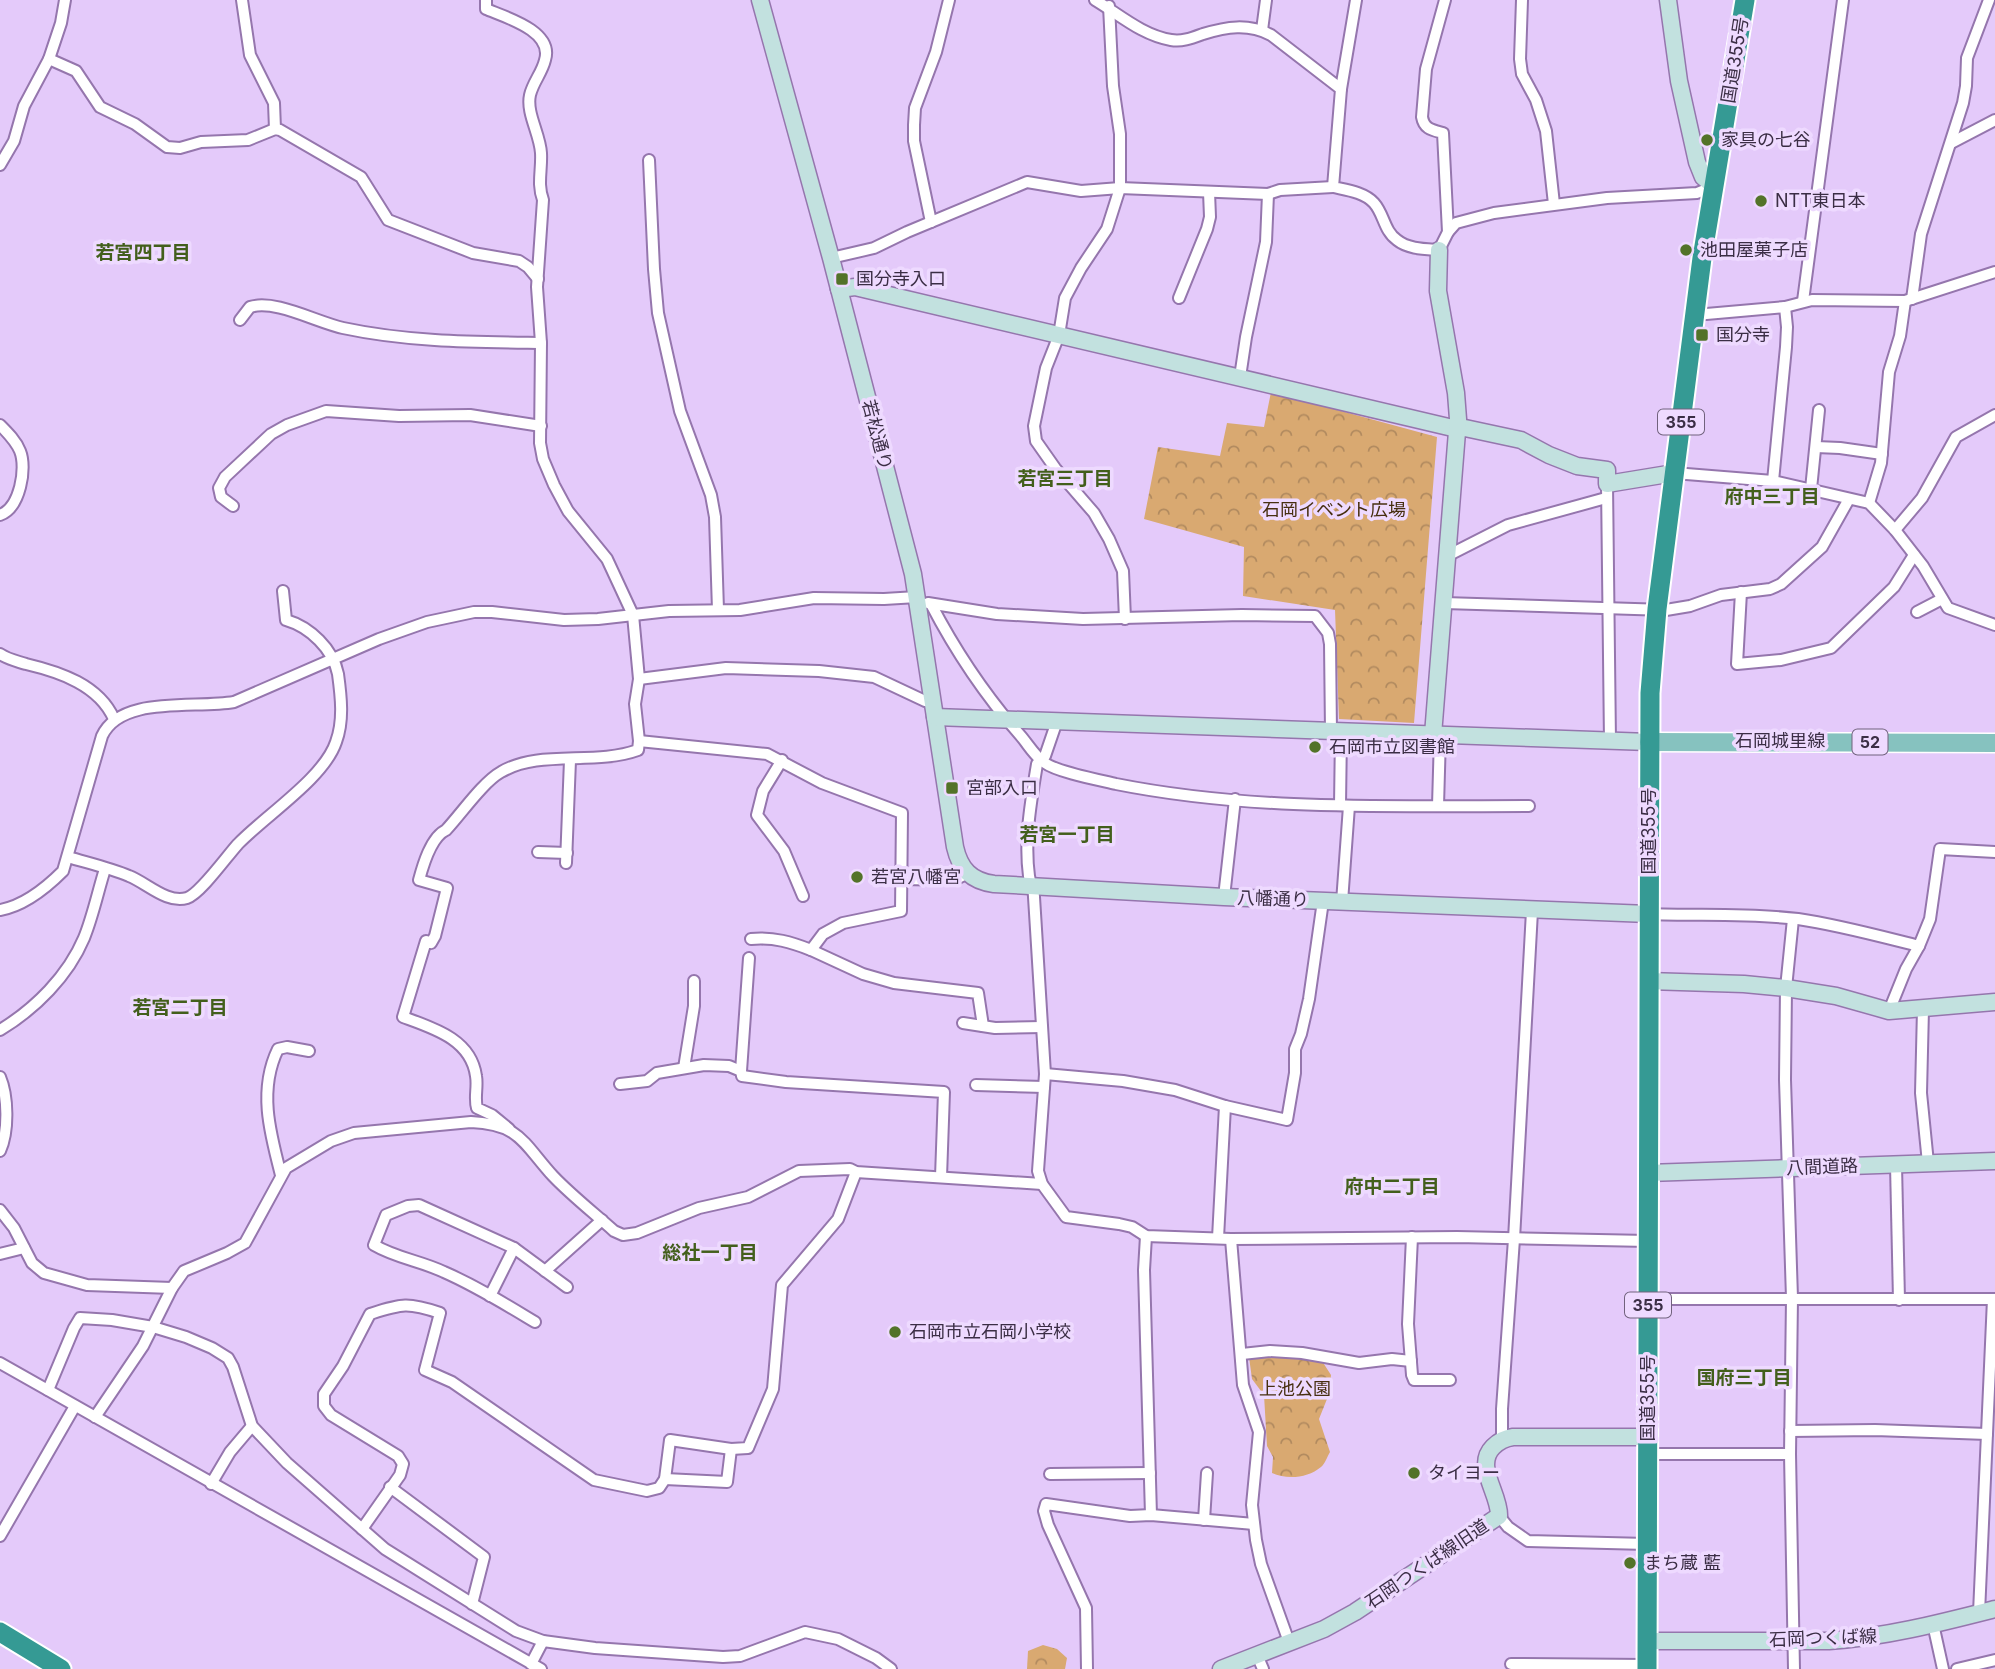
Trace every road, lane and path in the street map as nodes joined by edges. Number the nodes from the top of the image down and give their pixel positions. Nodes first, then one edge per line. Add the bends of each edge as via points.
1 (65, 0) edge
2 (242, 0) edge
3 (486, 0) edge
4 (760, 0) edge
5 (948, 0) edge
6 (1095, 0) edge
7 (1266, 0) edge
8 (1356, 0) edge
9 (1445, 0) edge
10 (1522, 0) edge
11 (1668, 0) edge
12 (1745, 0) edge
13 (1843, 0) edge
14 (1989, 0) edge
15 (1109, 4) edge
16 (1262, 30) junction
17 (49, 59) junction
18 (1341, 89) junction
19 (1995, 120) edge
20 (275, 129) junction
21 (1951, 143) junction
22 (649, 160) dead end
23 (0, 165) edge
24 (1714, 186) junction
25 (1333, 187) junction
26 (1121, 188) junction
27 (1209, 192) junction
28 (1268, 194) junction
29 (1554, 204) junction
30 (930, 222) junction
31 (1448, 232) junction
32 (1439, 250) junction
33 (831, 258) junction
34 (1995, 272) edge
35 (538, 279) junction
36 (839, 289) junction
37 (1179, 298) dead end
38 (1909, 300) junction
39 (1803, 301) junction
40 (1785, 307) junction
41 (1695, 315) junction
42 (240, 320) dead end
43 (1059, 335) junction
44 (541, 343) junction
45 (1240, 377) junction
46 (1819, 410) dead end
47 (1995, 415) edge
48 (0, 425) edge
49 (541, 426) junction
50 (1457, 429) junction
51 (1816, 447) junction
52 (1882, 454) junction
53 (1674, 473) junction
54 (1773, 481) junction
55 (1811, 489) junction
56 (1606, 491) junction
57 (1849, 499) junction
58 (1869, 503) junction
59 (233, 506) dead end
60 (0, 515) edge
61 (1895, 530) junction
62 (1914, 555) junction
63 (1447, 556) junction
64 (283, 591) dead end
65 (1741, 592) junction
66 (1942, 599) junction
67 (922, 601) junction
68 (1444, 603) junction
69 (1608, 607) junction
70 (1657, 609) junction
71 (718, 610) junction
72 (1917, 612) dead end
73 (633, 615) junction
74 (1125, 619) junction
75 (1995, 625) edge
76 (0, 654) edge
77 (335, 659) junction
78 (639, 679) junction
79 (934, 710) junction
80 (114, 719) junction
81 (1006, 719) junction
82 (1057, 721) junction
83 (1336, 732) junction
84 (1437, 735) junction
85 (639, 741) junction
86 (1610, 742) junction
87 (1649, 742) junction
88 (1995, 743) edge
89 (1040, 759) junction
90 (570, 760) junction
91 (782, 760) junction
92 (1235, 799) junction
93 (1345, 805) junction
94 (1438, 806) junction
95 (1529, 806) dead end
96 (538, 852) dead end
97 (1995, 852) edge
98 (68, 857) junction
99 (105, 869) junction
100 (968, 873) junction
101 (903, 880) junction
102 (1033, 886) junction
103 (803, 895) dead end
104 (1224, 897) junction
105 (1323, 901) junction
106 (1342, 902) junction
107 (0, 909) edge
108 (1532, 911) junction
109 (1648, 914) junction
110 (1793, 919) junction
111 (751, 939) dead end
112 (1919, 946) junction
113 (811, 950) junction
114 (749, 958) dead end
115 (694, 981) dead end
116 (1648, 981) junction
117 (1786, 988) junction
118 (1995, 1002) edge
119 (1923, 1009) junction
120 (1889, 1011) junction
121 (963, 1023) dead end
122 (983, 1026) junction
123 (1042, 1027) junction
124 (0, 1030) edge
125 (309, 1051) dead end
126 (684, 1068) junction
127 (741, 1071) junction
128 (1045, 1074) junction
129 (0, 1077) edge
130 (620, 1084) dead end
131 (976, 1085) dead end
132 (1044, 1087) junction
133 (1225, 1106) junction
134 (509, 1129) junction
135 (0, 1151) edge
136 (1995, 1161) edge
137 (1928, 1163) junction
138 (1896, 1164) junction
139 (1787, 1169) junction
140 (856, 1172) junction
141 (1648, 1173) junction
142 (281, 1175) junction
143 (941, 1177) junction
144 (1042, 1184) junction
145 (0, 1210) edge
146 (602, 1220) junction
147 (1146, 1236) junction
148 (1412, 1237) junction
149 (1218, 1238) junction
150 (1231, 1239) junction
151 (1514, 1239) junction
152 (1648, 1241) junction
153 (24, 1248) junction
154 (514, 1248) junction
155 (0, 1254) edge
156 (545, 1271) junction
157 (172, 1287) junction
158 (567, 1287) dead end
159 (490, 1296) junction
160 (1792, 1298) junction
161 (1648, 1299) junction
162 (1994, 1299) edge
163 (1899, 1300) junction
164 (535, 1322) dead end
165 (153, 1327) junction
166 (1242, 1353) junction
167 (1412, 1361) junction
168 (0, 1363) edge
169 (1993, 1369) edge
170 (1450, 1380) dead end
171 (48, 1390) junction
172 (75, 1406) junction
173 (95, 1417) junction
174 (252, 1426) junction
175 (1790, 1431) junction
176 (1987, 1434) junction
177 (1502, 1440) junction
178 (1648, 1445) junction
179 (731, 1449) junction
180 (1790, 1454) junction
181 (1050, 1474) dead end
182 (1150, 1474) junction
183 (1207, 1474) dead end
184 (665, 1479) junction
185 (211, 1484) junction
186 (390, 1487) junction
187 (1151, 1515) junction
188 (1499, 1516) junction
189 (1204, 1520) junction
190 (1254, 1524) junction
191 (362, 1529) junction
192 (0, 1536) edge
193 (1647, 1544) junction
194 (472, 1604) junction
195 (1987, 1611) edge
196 (1933, 1625) junction
197 (0, 1632) edge
198 (542, 1640) junction
199 (1647, 1640) junction
200 (1794, 1641) junction
201 (1289, 1642) junction
202 (1995, 1660) edge
203 (1260, 1662) edge
204 (1511, 1664) dead end
205 (536, 1666) edge
206 (1547, 1666) edge
207 (1647, 1667) edge
208 (61, 1669) edge
209 (891, 1669) edge
210 (1087, 1669) edge
211 (1222, 1669) edge
212 (1794, 1669) edge
213 (1943, 1669) edge
214 (1956, 1669) edge

1 - 17 street
2 - 20 street via 250,55 274,103
3 - 35 street via 486,9 530,28 546,47 546,59 529,97 541,153
4 - 33 street, 若松通り
5 - 30 street via 936,52 915,108 914,141
6 - 15 street
7 - 16 street
8 - 18 street
9 - 31 street via 1426,69 1422,117 1428,129 1444,133
10 - 29 street via 1522,74 1546,131
11 - 24 street via 1697,162 1703,177
12 - 24 highway, 国道355号 / 355
13 - 39 street
14 - 21 street via 1967,58 1965,94
15 - 16 street via 1140,30 1172,40 1235,27
15 - 26 street
16 - 18 street
17 - 20 street via 76,71 100,107 167,147 248,139
17 - 23 street
18 - 25 street
19 - 21 street
20 - 35 street via 361,177 388,220 473,253 519,261
21 - 38 street via 1921,234
22 - 71 street via 658,313 680,411 711,495
24 - 29 street via 1697,193
24 - 41 highway, 国道355号 / 355
25 - 28 street
25 - 32 street via 1375,204 1390,235 1399,242
26 - 27 street
26 - 30 street via 1081,191 1027,182
26 - 43 street via 1107,229 1065,298
27 - 28 street
27 - 37 street via 1208,229
28 - 45 street via 1266,242
29 - 31 street via 1483,215 1456,223
30 - 33 street via 874,248
31 - 32 street
32 - 50 street via 1438,291 1456,393
33 - 36 street, 若松通り
34 - 38 street
35 - 44 street
36 - 43 street via 855,287
36 - 67 street, 若松通り
38 - 39 street
38 - 52 street via 1889,372
39 - 40 street
40 - 41 street
40 - 54 street via 1786,347
41 - 53 highway, 国道355号 / 355
42 - 44 street via 250,307 265,304 391,337
43 - 45 street
43 - 74 street via 1037,402 1036,441 1094,513 1109,540 1123,571
44 - 49 street
45 - 50 street
46 - 51 street
47 - 61 street via 1956,437 1922,498
48 - 60 street via 14,440 23,461 13,502
49 - 59 street via 470,415 326,411 271,435 225,477 219,488 221,497
49 - 73 street via 541,451 554,485 568,511 607,559
50 - 56 street via 1521,440 1577,466 1607,470
50 - 63 street
51 - 52 street
51 - 55 street
52 - 58 street
53 - 54 street
53 - 56 street
53 - 70 highway, 国道355号 / 355
54 - 55 street
55 - 57 street
56 - 63 street via 1508,525
56 - 69 street
57 - 58 street
57 - 65 street via 1822,547 1781,584
58 - 61 street
61 - 62 street
62 - 65 street via 1894,587 1842,640 1802,656 1737,664
62 - 66 street
63 - 68 street
64 - 77 street via 286,620 302,625
65 - 70 street via 1690,606
66 - 72 street
66 - 75 street via 1951,610
67 - 71 street via 814,598
67 - 74 street via 1032,616
67 - 79 street, 若松通り
67 - 81 street
68 - 69 street
68 - 84 street
69 - 70 street
69 - 86 street
70 - 87 highway, 国道355号 / 355
71 - 73 street
73 - 77 street via 564,620 474,612 427,622
73 - 78 street
74 - 83 street via 1315,616 1328,633
76 - 80 street via 85,686 104,702
77 - 80 street via 234,702 138,709
77 - 99 street via 341,718 330,756 309,782 237,845 198,891 176,898
78 - 79 street via 726,668 841,673 874,677 925,701
78 - 85 street via 635,704
79 - 81 street
79 - 100 street, 若松通り via 955,848
80 - 98 street via 102,736
81 - 82 street
81 - 89 street
82 - 83 street
82 - 89 street
83 - 84 street
83 - 93 street
84 - 86 street
84 - 94 street
85 - 90 street via 638,750 626,754
85 - 91 street via 767,754
86 - 87 street
87 - 88 main road, 石岡城里線 / 52
87 - 109 highway, 国道355号 / 355
89 - 92 street via 1099,780 1153,792
89 - 102 street via 1027,836
90 - 96 street via 567,858
90 - 134 street via 523,761 492,779 439,833 419,880 447,888 435,936 431,943 426,941 403,1017 456,1040 473,1062 477,1108
91 - 101 street via 822,783 902,813
91 - 103 street via 764,791 757,815 784,850
92 - 93 street
92 - 104 street
93 - 94 street
93 - 106 street
94 - 95 street
97 - 112 street via 1940,849 1930,919
98 - 99 street
98 - 107 street via 63,871 48,885
99 - 124 street via 84,937 70,963 34,1007
100 - 101 street via 954,880
100 - 102 street, 八幡通り via 984,883
101 - 113 street via 901,911 844,923 823,934
102 - 104 street, 八幡通り
102 - 123 street
104 - 105 street, 八幡通り
105 - 106 street, 八幡通り
105 - 133 street via 1309,999 1295,1049 1287,1120
106 - 108 street, 八幡通り
108 - 109 street, 八幡通り
108 - 151 street
109 - 110 street
109 - 116 highway, 国道355号 / 355
110 - 112 street
110 - 117 street
111 - 113 street via 788,941
112 - 120 street
113 - 122 street via 894,983 978,993
114 - 127 street
115 - 126 street
116 - 117 street
116 - 141 highway, 国道355号 / 355
117 - 120 street
117 - 139 street
118 - 119 street
119 - 120 street
119 - 137 street via 1921,1093
121 - 122 street
122 - 123 street
123 - 128 street
125 - 142 street via 278,1049 270,1065 265,1094
126 - 127 street via 721,1065
126 - 130 street
127 - 143 street via 742,1076 786,1082 944,1092
128 - 132 street
128 - 133 street via 1175,1090
129 - 135 street via 5,1124
131 - 132 street
132 - 144 street via 1038,1171
133 - 149 street
134 - 142 street via 471,1122 355,1133 331,1141
134 - 146 street
136 - 137 street, 八間道路
137 - 138 street, 八間道路
138 - 139 street, 八間道路
138 - 163 street
139 - 141 street, 八間道路
139 - 160 street
140 - 143 street
140 - 146 street via 799,1171 748,1197 699,1208 637,1233 623,1235
140 - 179 street via 838,1219 782,1285 773,1389 748,1448
141 - 152 highway, 国道355号 / 355
142 - 157 street via 245,1243 184,1271
143 - 144 street
144 - 147 street via 1066,1217 1132,1227
145 - 153 street
146 - 156 street
147 - 149 street
147 - 182 street
148 - 150 street
148 - 151 street
148 - 167 street via 1408,1324
149 - 150 street
150 - 166 street
151 - 152 street
151 - 177 street
152 - 161 highway, 国道355号 / 355
153 - 155 street
153 - 157 street via 44,1273 87,1285
154 - 156 street
154 - 159 street
154 - 159 street via 419,1205 386,1215 374,1245 444,1271
156 - 158 street
157 - 165 street
159 - 164 street
160 - 161 street
160 - 163 street
160 - 175 street
161 - 178 highway, 国道355号 / 355
162 - 163 street
162 - 169 street
165 - 171 street via 80,1318
165 - 173 street
165 - 174 street via 228,1358
166 - 167 street via 1302,1353 1359,1363
166 - 190 street via 1243,1385 1259,1432
167 - 170 street via 1414,1380
168 - 171 street
169 - 176 street
171 - 172 street
172 - 173 street
172 - 192 street
173 - 185 street
174 - 185 street
174 - 191 street
175 - 176 street
175 - 180 street
176 - 195 street
177 - 178 street
177 - 188 street, 石岡つくば線旧道 via 1486,1462
178 - 180 street
178 - 193 highway, 国道355号 / 355
179 - 184 street via 727,1482
179 - 184 street via 670,1440
180 - 200 street
181 - 182 street
182 - 187 street
183 - 189 street
184 - 186 street via 659,1488 647,1491 594,1480 452,1382 425,1370 440,1313 402,1304 370,1314 324,1394 324,1406 331,1415 398,1456 400,1475
185 - 205 street
186 - 191 street
186 - 194 street via 484,1557
187 - 189 street
187 - 210 street via 1046,1504 1048,1525 1086,1608
188 - 193 street via 1528,1541
188 - 201 street, 石岡つくば線旧道 via 1355,1612
189 - 190 street
190 - 201 street via 1261,1564
191 - 194 street via 411,1567
193 - 199 highway, 国道355号 / 355
194 - 198 street via 516,1631
195 - 196 street, 石岡つくば線
196 - 200 street, 石岡つくば線 via 1856,1639
196 - 213 street
197 - 208 highway
198 - 205 street
198 - 209 street via 723,1657 740,1656 805,1632 838,1639
199 - 200 street, 石岡つくば線
199 - 207 highway, 国道355号 / 355
200 - 212 street
201 - 203 street, 石岡つくば線旧道
202 - 214 street
203 - 211 street, 石岡つくば線旧道
204 - 206 street
206 - 207 street

